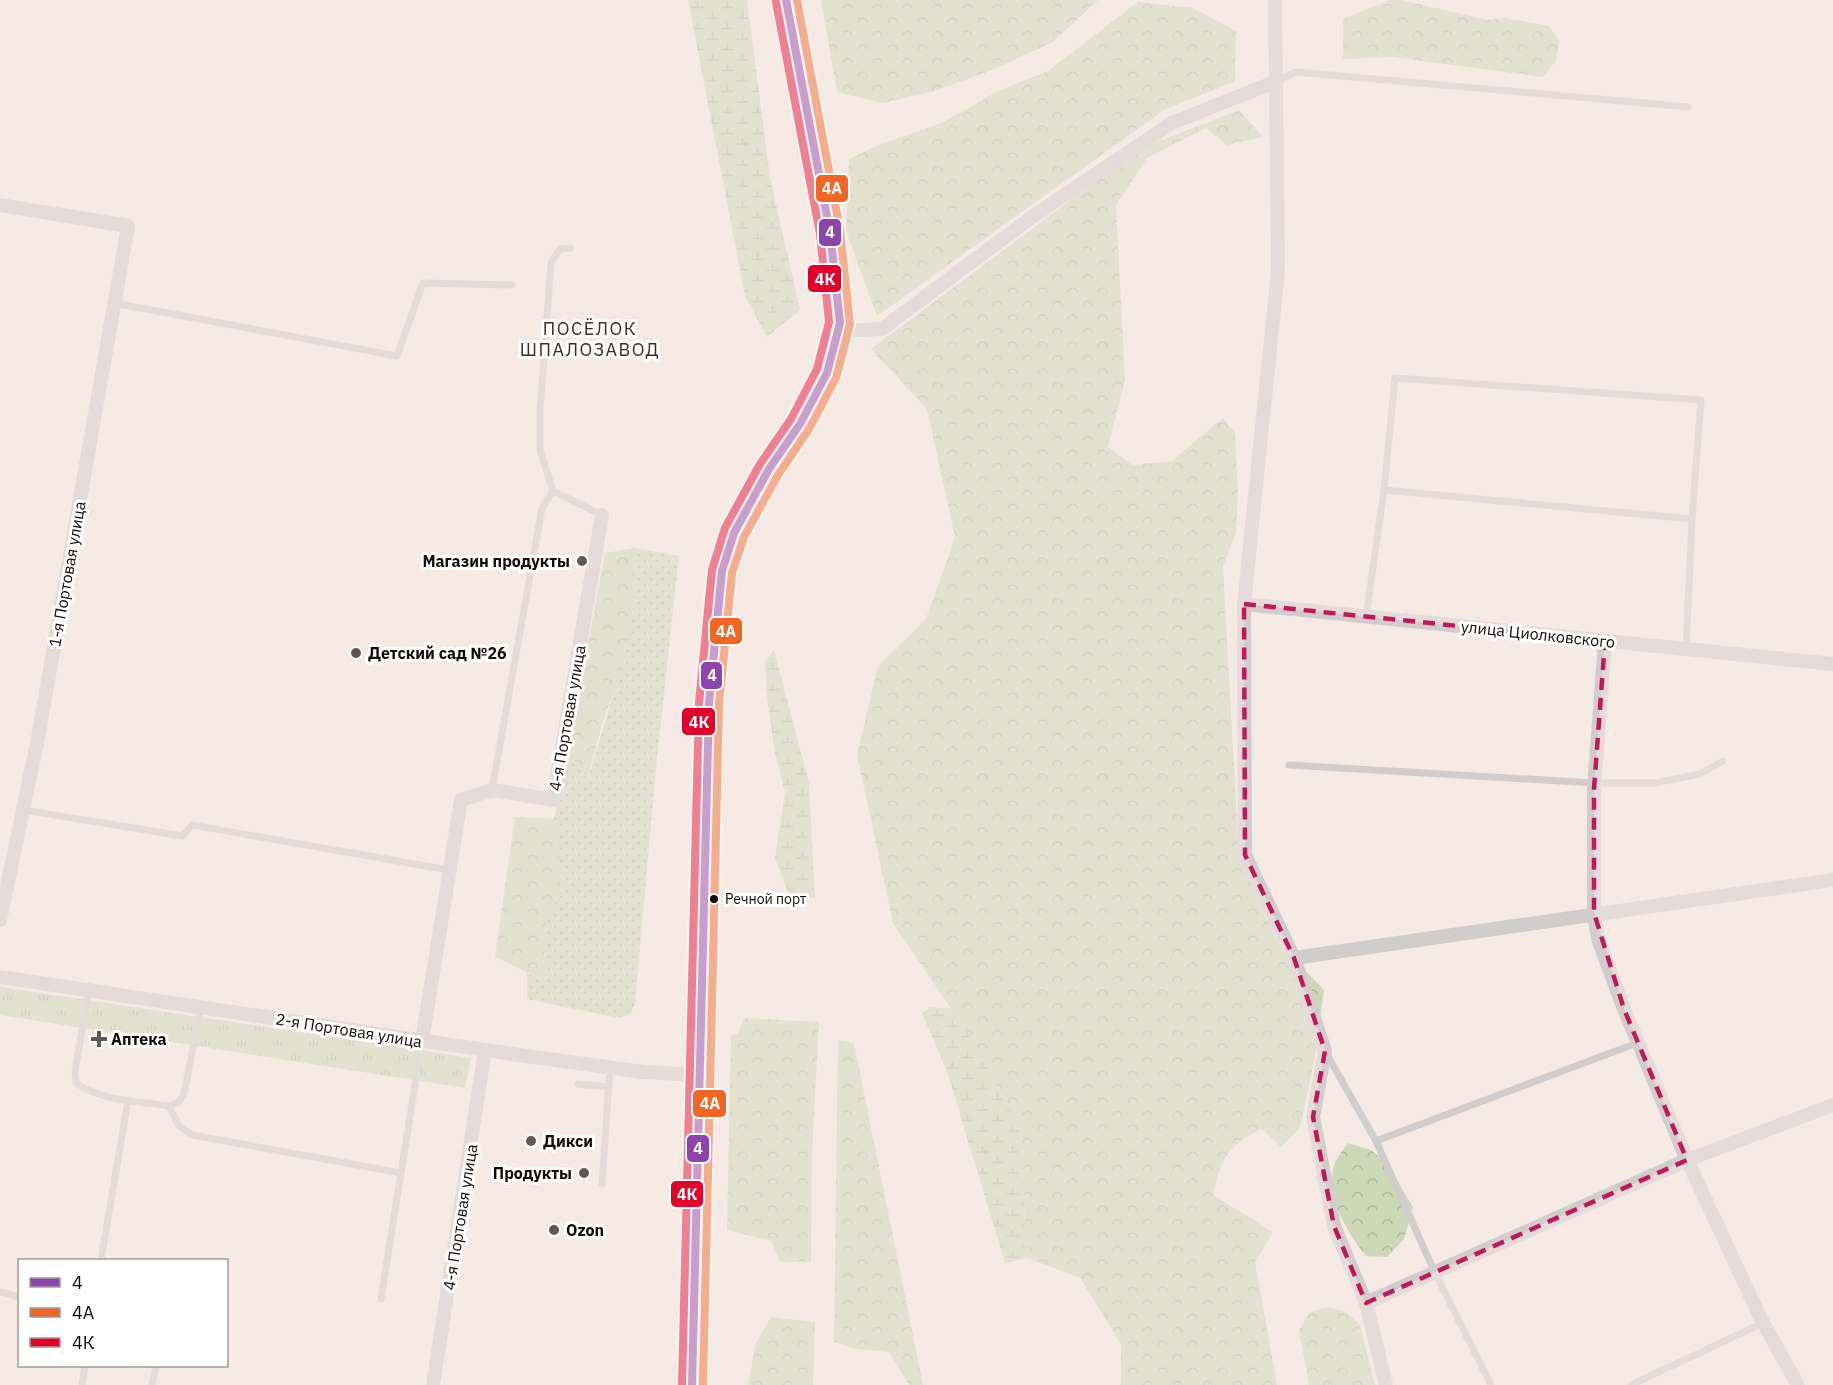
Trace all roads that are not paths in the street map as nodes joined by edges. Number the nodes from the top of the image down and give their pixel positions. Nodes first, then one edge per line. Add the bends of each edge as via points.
1 (786, 0) edge
2 (1275, 0) edge
3 (1276, 81) junction
4 (1688, 107) dead end
5 (0, 205) edge
6 (570, 248) dead end
7 (512, 285) dead end
8 (114, 303) junction
9 (838, 331) junction
10 (1384, 490) junction
11 (553, 491) junction
12 (602, 515) joint
13 (1692, 519) junction
14 (1244, 604) junction
15 (1366, 617) junction
16 (1605, 641) junction
17 (1686, 649) junction
18 (1833, 664) edge
19 (1723, 761) dead end
20 (1289, 765) dead end
21 (1594, 783) junction
22 (492, 790) junction
23 (23, 810) junction
24 (449, 870) junction
25 (1833, 880) edge
26 (1594, 913) junction
27 (0, 920) edge
28 (1294, 958) junction
29 (0, 977) edge
30 (89, 990) junction
31 (201, 1007) junction
32 (422, 1041) junction
33 (1637, 1043) junction
34 (485, 1050) junction
35 (1325, 1051) junction
36 (610, 1067) junction
37 (699, 1075) junction
38 (578, 1084) dead end
39 (609, 1087) junction
40 (128, 1100) junction
41 (1833, 1105) edge
42 (169, 1106) junction
43 (1376, 1142) junction
44 (1687, 1160) junction
45 (401, 1173) junction
46 (602, 1184) dead end
47 (101, 1259) edge
48 (1435, 1272) junction
49 (0, 1292) edge
50 (18, 1296) edge
51 (381, 1299) dead end
52 (1366, 1303) junction
53 (1763, 1323) junction
54 (85, 1367) edge
55 (156, 1367) edge
56 (82, 1385) edge
57 (152, 1385) edge
58 (433, 1385) edge
59 (692, 1385) edge
60 (1386, 1385) edge
61 (1491, 1385) edge
62 (1631, 1385) edge
63 (1798, 1385) edge

1 - 9 street via 830,232
2 - 3 street
3 - 4 lane via 1296,72
3 - 9 street via 1172,123 1032,217 882,329
3 - 14 street via 1278,270
5 - 8 street, 1-я Портовая улица via 128,226
6 - 11 lane via 560,249 551,262 541,369 540,450
7 - 8 lane via 423,283 398,356
8 - 23 street, 1-я Портовая улица
9 - 37 street via 827,373 734,533 723,571 709,703
10 - 13 lane
10 - 13 lane via 1395,378 1701,399
10 - 15 lane
11 - 12 lane
11 - 22 lane via 542,508
12 - 22 street, 4-я Портовая улица via 553,800
13 - 17 lane
14 - 15 street, улица Циолковского
14 - 28 street via 1245,855
15 - 16 street, улица Циолковского
16 - 17 street, улица Циолковского
16 - 21 street
17 - 18 street, улица Циолковского
19 - 21 lane via 1700,774 1655,783
20 - 21 lane
21 - 26 street
22 - 24 street, 4-я Портовая улица via 460,800
23 - 24 lane via 183,836 192,825
23 - 27 street, 1-я Портовая улица
24 - 32 street, 4-я Портовая улица
25 - 26 street
26 - 28 street
26 - 33 street via 1598,939
28 - 35 street
29 - 30 street, 2-я Портовая улица
30 - 31 street, 2-я Портовая улица
30 - 40 lane via 76,1083 86,1090
31 - 32 street, 2-я Портовая улица
31 - 42 lane via 184,1094 178,1103
32 - 34 street, 2-я Портовая улица
32 - 45 lane
33 - 43 lane
33 - 44 street
34 - 36 street, 2-я Портовая улица
34 - 58 street, 4-я Портовая улица
35 - 43 lane
35 - 52 street via 1313,1118 1334,1226
36 - 37 street, 2-я Портовая улица
36 - 39 lane
37 - 59 street
38 - 39 lane
39 - 46 lane
40 - 42 lane
40 - 47 lane
41 - 44 street
42 - 45 lane via 179,1126 192,1135
43 - 48 lane
44 - 48 street
44 - 53 street
45 - 51 lane
48 - 52 street
48 - 61 lane
49 - 50 lane
52 - 60 street
53 - 62 lane
53 - 63 street
54 - 56 lane
55 - 57 lane

